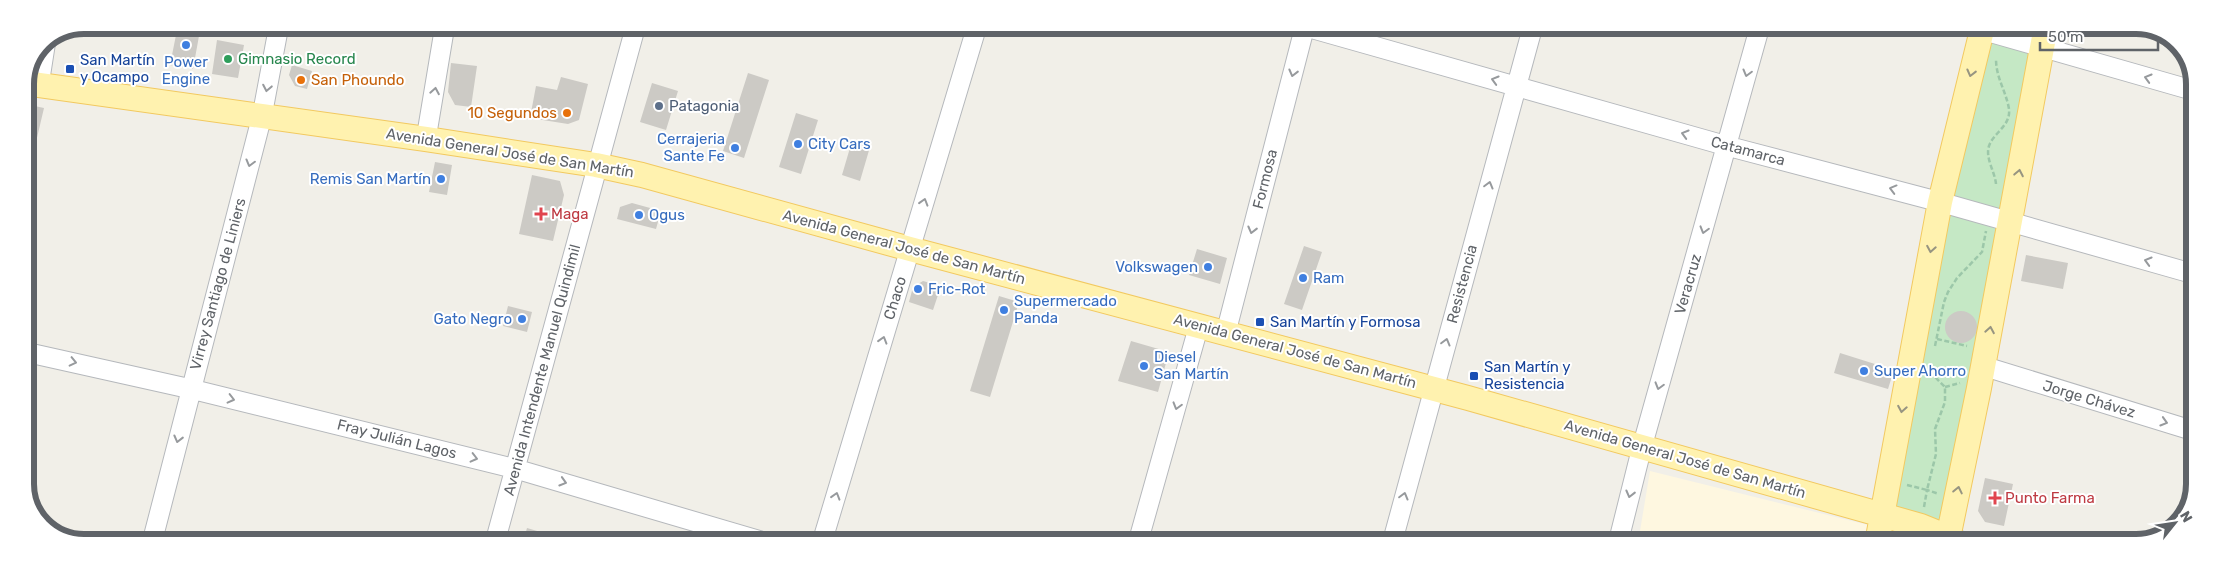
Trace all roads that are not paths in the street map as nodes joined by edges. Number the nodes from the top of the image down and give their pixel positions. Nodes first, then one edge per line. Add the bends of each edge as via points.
1 (277, 34) edge
2 (444, 34) edge
3 (633, 34) edge
4 (975, 34) edge
5 (1302, 34) edge
6 (1332, 34) edge
7 (1531, 34) edge
8 (1758, 34) edge
9 (1982, 34) edge
10 (2024, 34) edge
11 (2044, 37) edge
12 (34, 84) edge
13 (1516, 86) junction
14 (2186, 88) edge
15 (262, 116) junction
16 (426, 139) junction
17 (1727, 146) junction
18 (596, 165) junction
19 (1940, 202) junction
20 (2010, 221) junction
21 (910, 249) junction
22 (2186, 272) edge
23 (1199, 325) junction
24 (1226, 332) junction
25 (34, 354) edge
26 (1978, 357) junction
27 (191, 389) junction
28 (1434, 389) junction
29 (2186, 428) edge
30 (1642, 447) junction
31 (516, 469) junction
32 (1883, 515) junction
33 (154, 534) edge
34 (497, 534) edge
35 (737, 534) edge
36 (824, 534) edge
37 (1140, 534) edge
38 (1394, 534) edge
39 (1620, 534) edge
40 (1878, 534) edge
41 (1939, 534) edge
42 (1956, 534) edge

1 -> 15 street, Virrey Santiago de Liniers
16 -> 2 street
3 - 18 street, Avenida Intendente Manuel Quindimil
21 -> 4 street, Chaco
5 -> 24 street, Formosa
13 -> 6 street, Catamarca
7 - 13 street, Resistencia
8 -> 17 street, Veracruz
9 -> 19 main road
10 - 11 street
14 -> 11 street
20 -> 11 main road
12 - 15 main road, Avenida General José de San Martín
17 -> 13 street, Catamarca
28 -> 13 street, Resistencia
15 - 16 main road, Avenida General José de San Martín
15 -> 27 street, Virrey Santiago de Liniers
16 - 18 main road, Avenida General José de San Martín
19 -> 17 street, Catamarca
17 -> 30 street, Veracruz
18 - 21 main road, Avenida General José de San Martín
18 - 31 street, Avenida Intendente Manuel Quindimil
19 - 20 street, Catamarca
19 -> 32 main road
22 -> 20 street, Catamarca
26 -> 20 main road
21 - 23 main road, Avenida General José de San Martín
36 -> 21 street, Chaco
23 - 24 main road, Avenida General José de San Martín
23 -> 37 street
24 - 28 main road, Avenida General José de San Martín
25 -> 27 street, Fray Julián Lagos
26 -> 29 street, Jorge Chávez
42 -> 26 main road
27 -> 31 street, Fray Julián Lagos
27 -> 33 street, Virrey Santiago de Liniers
28 - 30 main road, Avenida General José de San Martín
38 -> 28 street, Resistencia
30 - 32 main road, Avenida General José de San Martín
30 -> 39 street, Veracruz
31 - 34 street, Avenida Intendente Manuel Quindimil
31 -> 35 street, Fray Julián Lagos
32 - 40 main road
32 - 41 main road, Avenida General José de San Martín

